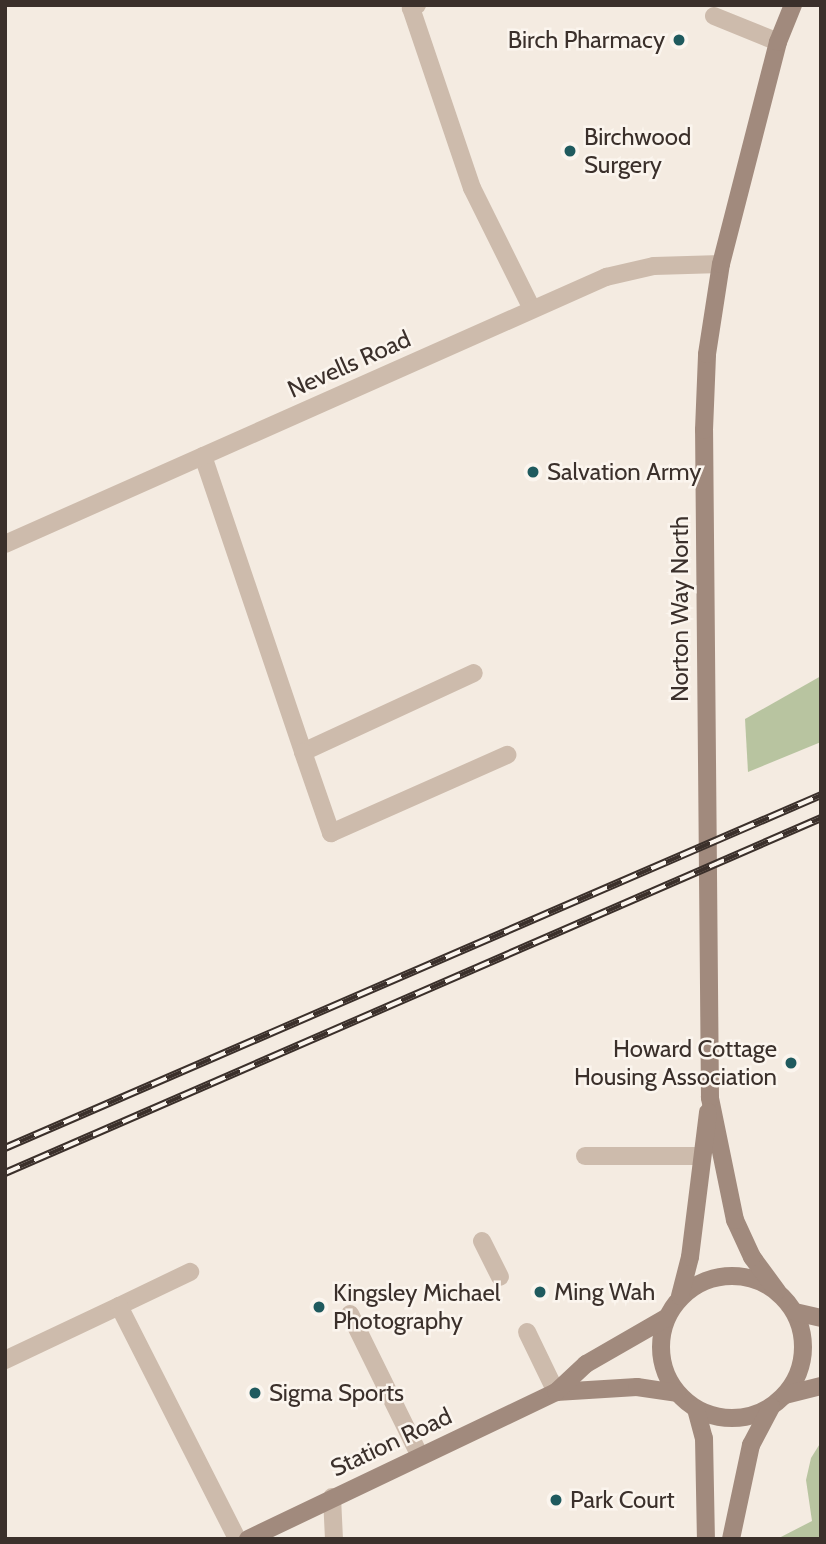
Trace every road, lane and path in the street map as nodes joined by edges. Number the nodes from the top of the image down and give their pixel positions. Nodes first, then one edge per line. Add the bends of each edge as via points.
1 (416, 5) edge
2 (793, 5) edge
3 (713, 16) dead end
4 (778, 42) junction
5 (721, 264) junction
6 (532, 309) junction
7 (203, 456) junction
8 (5, 544) edge
9 (474, 673) dead end
10 (303, 752) junction
11 (507, 755) dead end
12 (710, 1098) junction
13 (584, 1156) dead end
14 (702, 1156) junction
15 (482, 1241) dead end
16 (190, 1272) dead end
17 (500, 1278) dead end
18 (777, 1291) junction
19 (680, 1296) junction
20 (119, 1306) junction
21 (794, 1312) junction
22 (350, 1314) dead end
23 (666, 1318) junction
24 (821, 1318) edge
25 (527, 1332) dead end
26 (5, 1360) edge
27 (821, 1386) edge
28 (556, 1392) junction
29 (677, 1393) junction
30 (778, 1401) junction
31 (696, 1409) junction
32 (420, 1455) junction
33 (332, 1497) junction
34 (237, 1539) edge
35 (248, 1539) edge
36 (334, 1539) edge
37 (706, 1539) edge
38 (731, 1539) edge

1 - 6 street via 411,8 472,188
2 - 4 street, Norton Way North
3 - 4 street
4 - 5 street, Norton Way North
5 - 6 street, Nevells Road via 654,266 606,277
5 - 12 street, Norton Way North via 707,354 704,430
6 - 7 street, Nevells Road
7 - 8 street, Nevells Road
7 - 10 street
9 - 10 street
10 - 11 street via 331,834
12 - 14 street, Norton Way North
12 - 18 street, Norton Way North via 735,1220 752,1257
13 - 14 street
14 - 19 street, Norton Way North
15 - 17 street
16 - 20 street
18 - 19 street via 754,1278 727,1275 702,1282
18 - 21 street
19 - 23 street
20 - 26 street
20 - 34 street
21 - 24 street
21 - 30 street via 802,1332 803,1354 797,1376
22 - 32 street
23 - 28 street, Station Road via 586,1364
23 - 29 street via 660,1344 664,1370
25 - 28 street
27 - 30 street
28 - 29 street, Station Road via 637,1387
28 - 32 street, Station Road
29 - 31 street
30 - 31 street via 747,1417 721,1417
30 - 38 street via 751,1445
31 - 37 street via 705,1449
32 - 33 street, Station Road
33 - 35 street, Station Road
33 - 36 street

